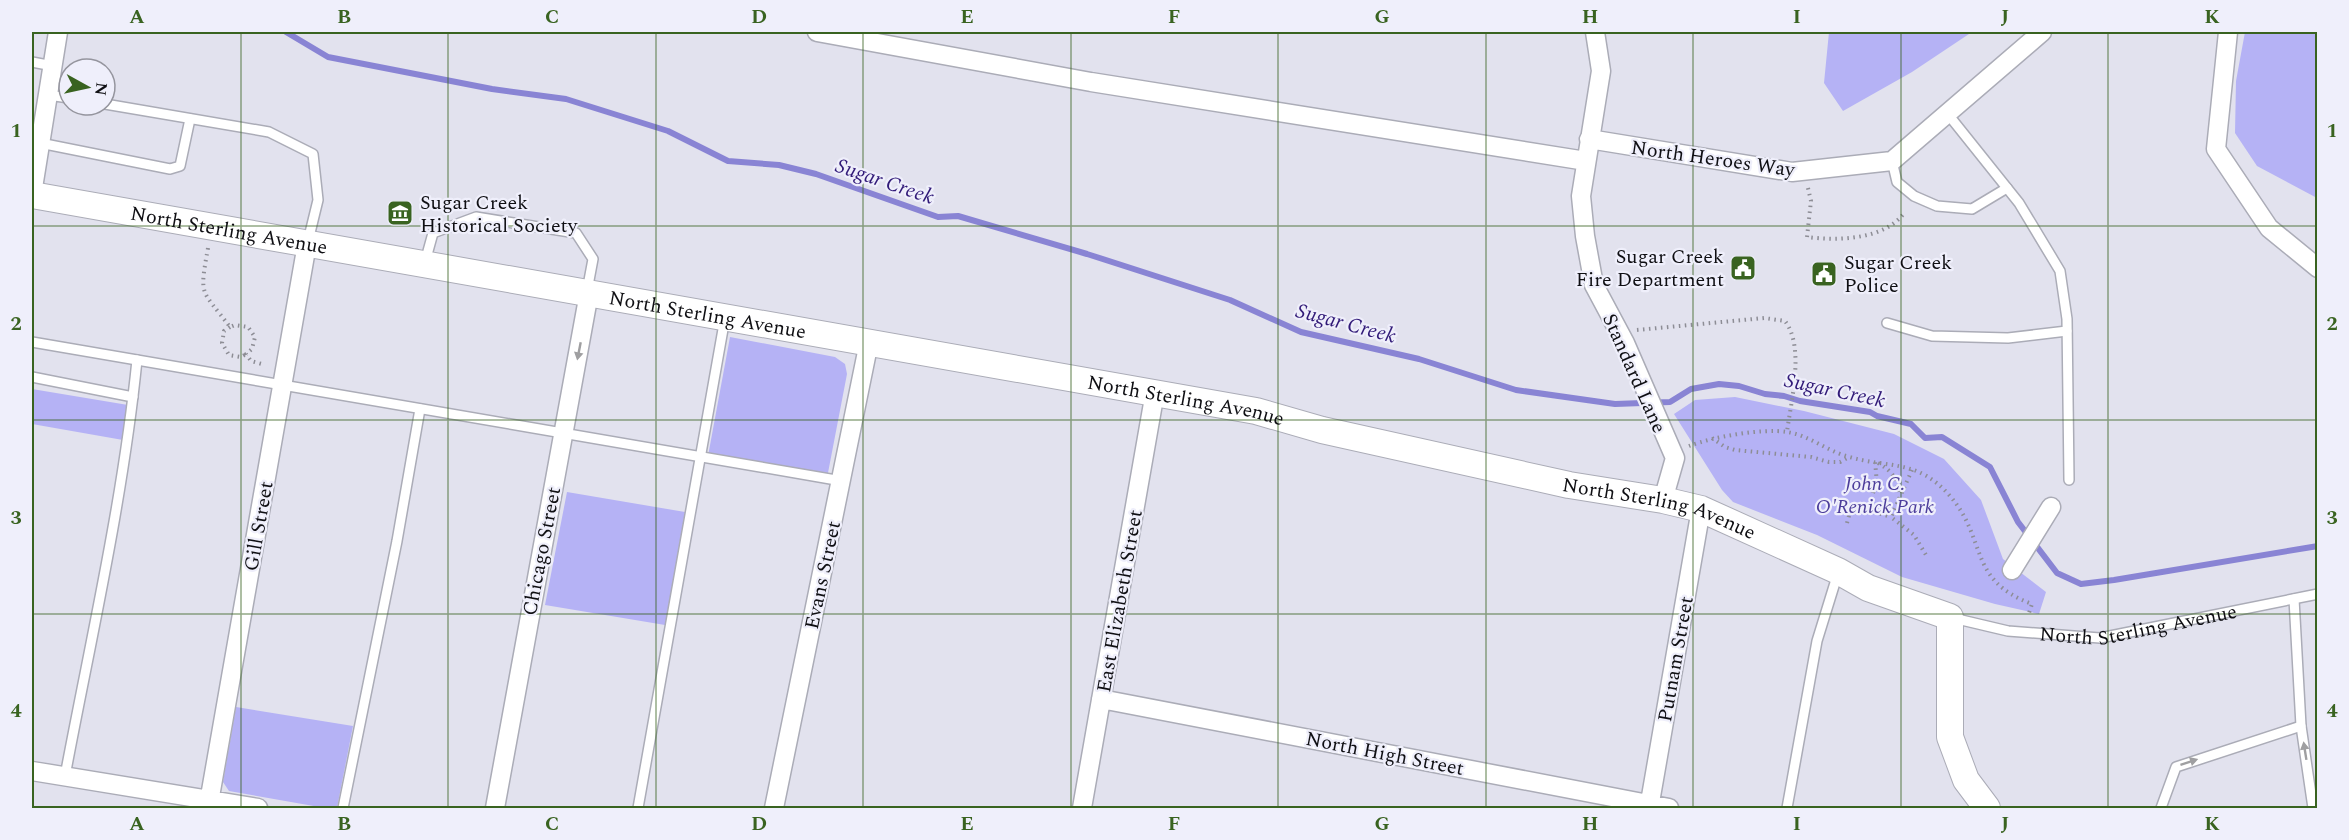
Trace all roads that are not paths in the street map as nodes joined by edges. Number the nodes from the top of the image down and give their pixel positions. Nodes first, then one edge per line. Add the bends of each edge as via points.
1 (58, 32) edge
2 (817, 32) edge
3 (1595, 32) edge
4 (2042, 32) edge
5 (2228, 32) edge
6 (32, 62) edge
7 (53, 66) junction
8 (40, 94) edge
9 (57, 96) edge
10 (117, 106) edge
11 (1947, 113) junction
12 (190, 119) junction
13 (1589, 139) junction
14 (40, 143) junction
15 (1586, 161) junction
16 (1892, 161) junction
17 (2007, 188) junction
18 (32, 195) edge
19 (307, 244) junction
20 (424, 264) junction
21 (2318, 267) edge
22 (588, 293) junction
23 (725, 318) junction
24 (1887, 323) dead end
25 (2067, 331) junction
26 (32, 342) edge
27 (869, 342) junction
28 (137, 360) junction
29 (32, 377) edge
30 (282, 386) junction
31 (1155, 393) junction
32 (133, 397) junction
33 (420, 409) junction
34 (563, 434) junction
35 (701, 458) junction
36 (2069, 480) dead end
37 (842, 482) junction
38 (1663, 500) junction
39 (1701, 509) junction
40 (2049, 510) dead end
41 (2012, 570) dead end
42 (1838, 571) junction
43 (2318, 594) edge
44 (2294, 599) junction
45 (1950, 617) junction
46 (1101, 699) junction
47 (2301, 726) junction
48 (32, 771) edge
49 (65, 776) junction
50 (209, 804) edge
51 (1650, 806) edge
52 (258, 808) edge
53 (343, 808) edge
54 (495, 808) edge
55 (638, 808) edge
56 (774, 808) edge
57 (1082, 808) edge
58 (1669, 808) edge
59 (1787, 808) edge
60 (1986, 808) edge
61 (2161, 808) edge
62 (2313, 808) edge

1 - 7 street
2 - 15 street via 1091,82
3 - 13 street, Standard Lane via 1601,71
4 - 11 street
5 - 21 street via 2216,149 2269,228
6 - 7 lane
7 - 8 street
8 - 9 lane
8 - 14 street
10 - 12 lane
11 - 16 street
11 - 17 lane
12 - 14 lane via 180,166 170,169
12 - 19 lane via 269,132 314,154 318,200
13 - 15 street, Standard Lane
13 - 16 street, North Heroes Way via 1792,172
14 - 18 street
15 - 38 street, Standard Lane via 1581,196 1594,285 1630,336 1675,458
16 - 17 lane via 1897,182 1914,196 1937,206 1972,209
17 - 25 lane via 2060,271
18 - 19 main road, North Sterling Avenue
19 - 20 main road, North Sterling Avenue
19 - 30 street, Gill Street
20 - 22 main road, North Sterling Avenue
20 - 22 lane via 433,233 477,217 576,233 593,259
22 - 23 main road, North Sterling Avenue
22 -> 34 street, Chicago Street
23 - 27 main road, North Sterling Avenue
23 - 35 lane
24 - 25 lane via 1932,336 2008,338
25 - 36 lane
26 - 28 lane
27 - 31 main road, North Sterling Avenue
27 - 37 street, Evans Street
28 - 30 lane
28 - 32 lane
29 - 32 lane
30 - 33 lane
30 - 50 street, Gill Street
31 - 38 main road, North Sterling Avenue via 1256,411 1322,430 1569,485
31 - 46 street, East Elizabeth Street
32 - 49 lane
33 - 34 lane
33 - 53 lane
34 - 35 lane
34 - 54 street, Chicago Street
35 - 37 lane
35 - 55 lane
37 - 56 street, Evans Street
38 - 39 main road, North Sterling Avenue
39 - 42 main road, North Sterling Avenue
39 - 51 street, Putnam Street
40 - 41 street
42 - 45 main road, North Sterling Avenue via 1868,588
42 - 59 lane via 1817,641
43 - 44 lane, North Sterling Avenue
44 - 45 lane, North Sterling Avenue via 2100,638 2007,631
44 - 47 lane
45 - 60 main road via 1950,737 1966,780
46 - 51 street, North High Street
46 - 57 street, East Elizabeth Street
61 -> 47 lane via 2175,767
62 -> 47 lane
48 - 49 street
49 - 50 street
50 - 52 street
51 - 58 street, North High Street

